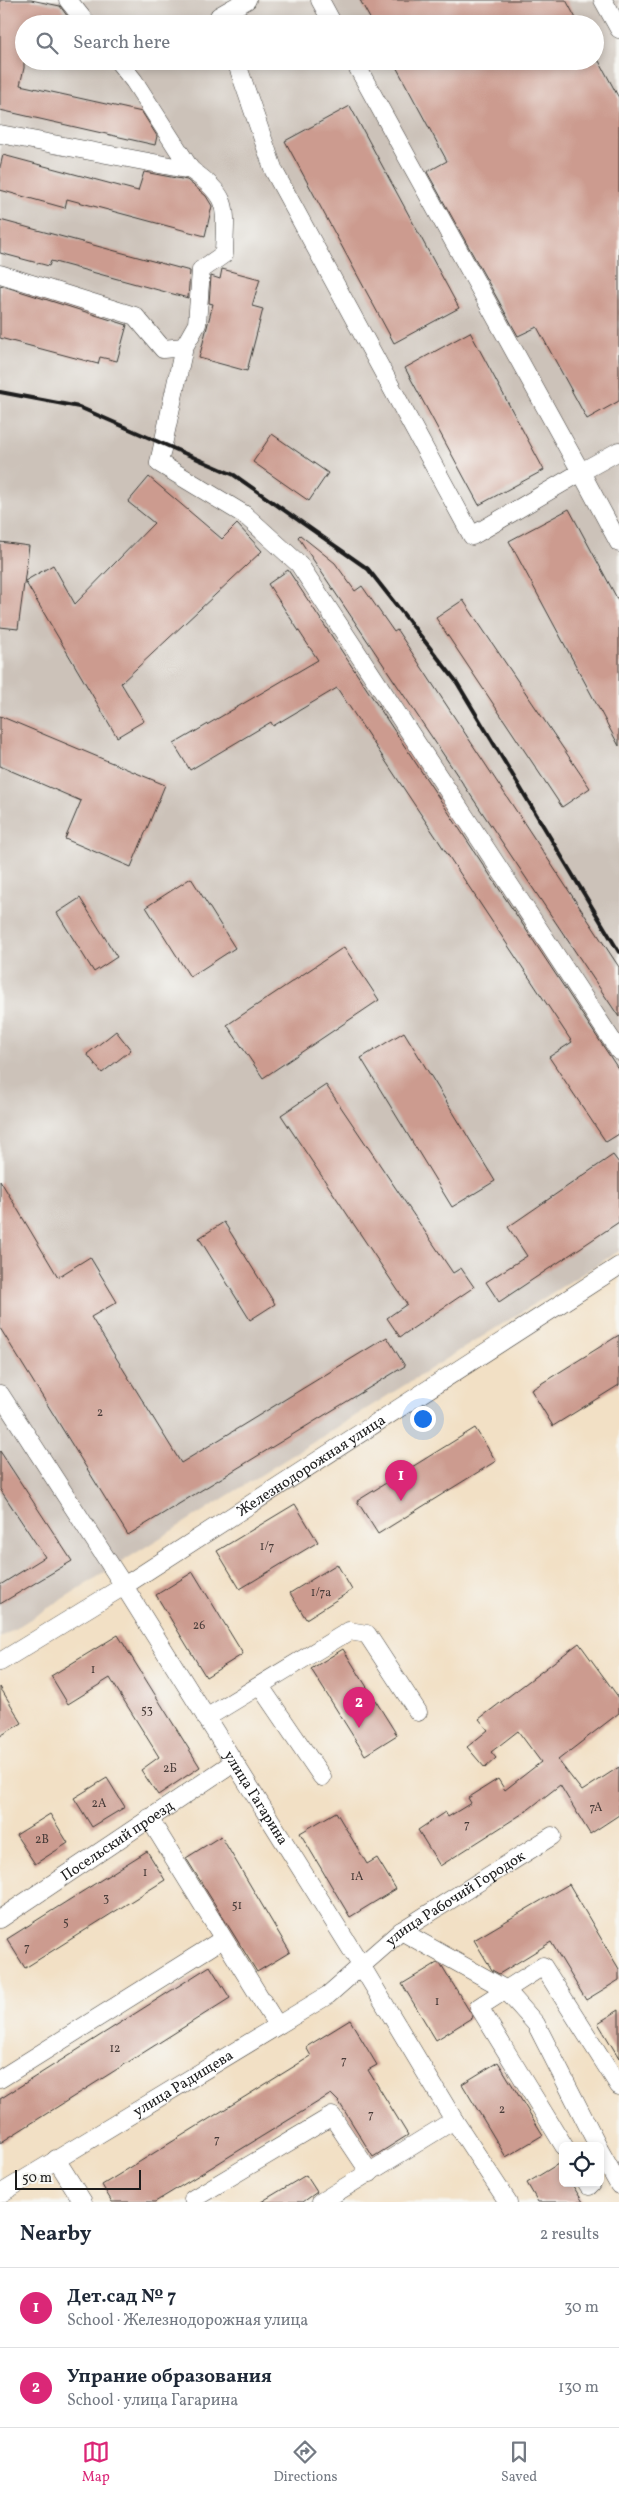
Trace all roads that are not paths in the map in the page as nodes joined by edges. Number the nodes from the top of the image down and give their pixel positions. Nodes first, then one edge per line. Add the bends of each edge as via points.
1 (68, 0) edge
2 (247, 0) edge
3 (320, 0) edge
4 (603, 0) edge
5 (80, 15) edge
6 (222, 15) edge
7 (328, 15) edge
8 (619, 29) edge
9 (125, 70) edge
10 (239, 70) edge
11 (359, 70) edge
12 (0, 134) edge
13 (191, 170) junction
14 (0, 274) edge
15 (184, 347) junction
16 (619, 451) edge
17 (581, 472) junction
18 (619, 543) edge
19 (619, 1051) edge
20 (619, 1266) edge
21 (0, 1394) edge
22 (124, 1586) junction
23 (0, 1662) edge
24 (260, 1686) junction
25 (418, 1712) dead end
26 (206, 1718) junction
27 (234, 1762) junction
28 (322, 1777) dead end
29 (150, 1818) junction
30 (552, 1836) dead end
31 (0, 1919) edge
32 (401, 1931) junction
33 (223, 1939) junction
34 (361, 1965) junction
35 (505, 1989) junction
36 (277, 2025) junction
37 (0, 2079) edge
38 (619, 2086) edge
39 (454, 2120) junction
40 (562, 2142) edge
41 (596, 2142) edge
42 (56, 2159) junction
43 (604, 2159) edge
44 (370, 2172) junction
45 (612, 2174) edge
46 (0, 2194) edge
47 (193, 2199) dead end
48 (83, 2202) edge
49 (322, 2202) edge
50 (508, 2202) edge

1 - 5 street
2 - 6 street
3 - 7 street
4 - 8 street
9 - 13 street
10 - 17 street via 274,171 472,536
11 - 17 street
12 - 13 street
13 - 15 street via 210,183 224,204 224,254 201,270 197,324
14 - 15 street via 135,316 163,350
15 - 19 street via 159,463 245,515 299,564
16 - 17 street
17 - 18 street
20 - 22 street, Железнодорожная улица
21 - 22 street, улица Гагарина
22 - 23 street, Железнодорожная улица
22 - 26 street, улица Гагарина
24 - 25 street via 349,1631 367,1634
24 - 26 street
24 - 28 street
26 - 27 street, улица Гагарина
27 - 29 street, Посельский проезд
27 - 34 street, улица Гагарина
29 - 31 street, Посельский проезд
29 - 33 street
30 - 32 street, улица Рабочий Городок
32 - 34 street, улица Рабочий Городок
32 - 35 street
33 - 36 street
33 - 37 street
34 - 36 street, улица Радищева via 328,1995
34 - 39 street, улица Гагарина
35 - 38 street via 543,1966
35 - 40 street via 479,2006
35 - 41 street via 536,2024
36 - 42 street, улица Радищева
39 - 44 street
39 - 50 street, улица Гагарина
42 - 46 street, улица Радищева
42 - 48 street
43 - 45 street
44 - 47 street via 332,2116
44 - 49 street

